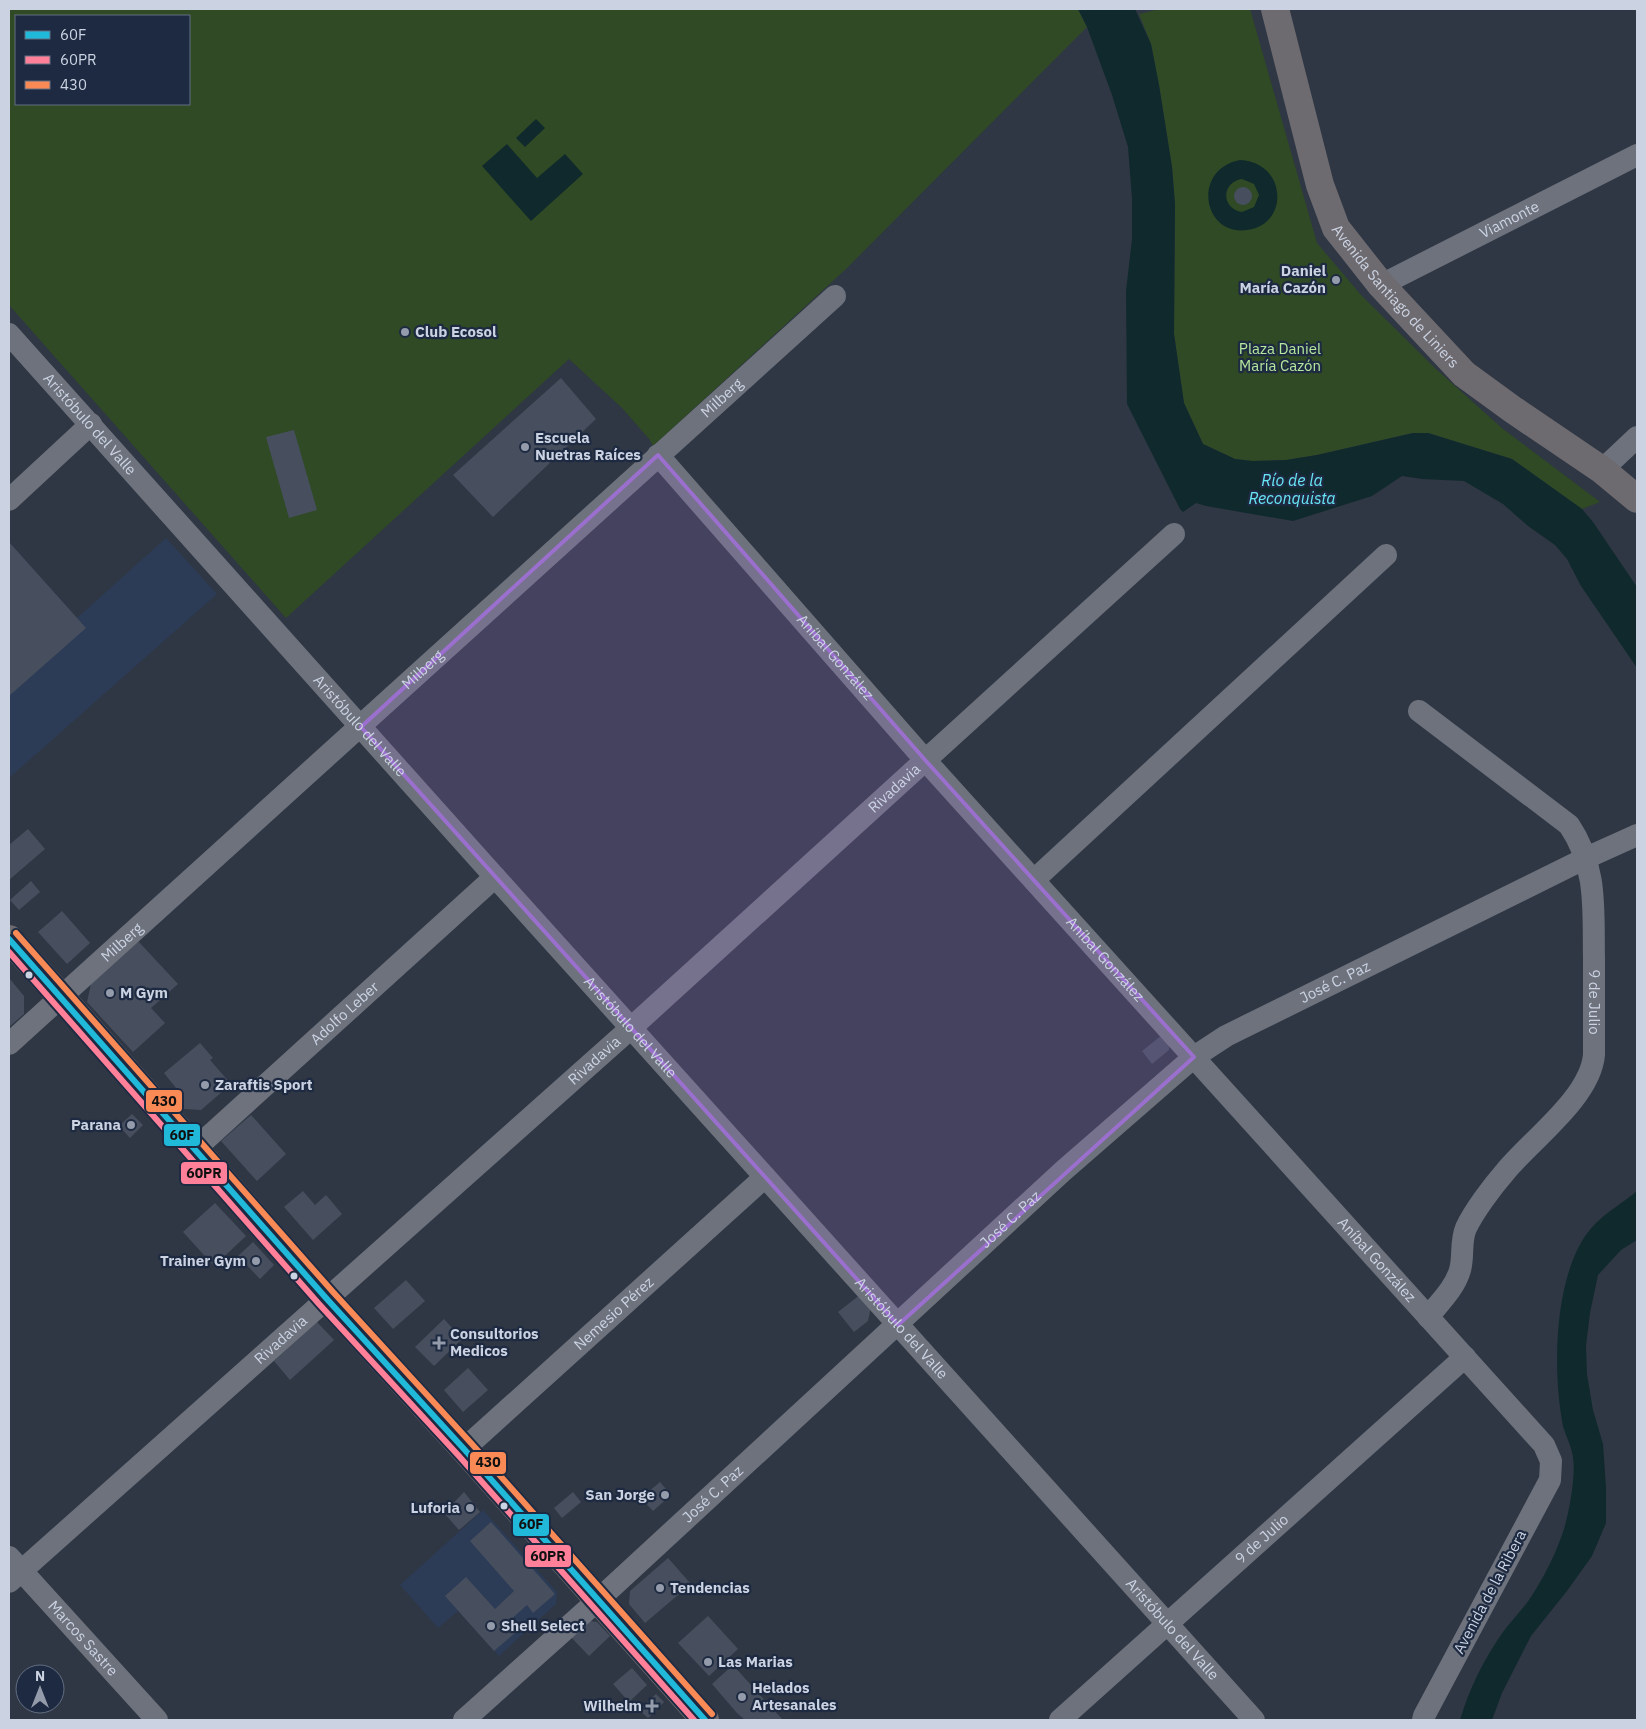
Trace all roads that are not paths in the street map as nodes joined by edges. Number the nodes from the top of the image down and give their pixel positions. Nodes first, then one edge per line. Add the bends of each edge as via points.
1 (1275, 9) edge
2 (1637, 155) edge
3 (1381, 285) junction
4 (835, 296) dead end
5 (9, 334) edge
6 (91, 424) junction
7 (1637, 437) edge
8 (658, 455) junction
9 (1602, 470) junction
10 (1637, 499) edge
11 (9, 500) edge
12 (1174, 534) dead end
13 (1386, 555) dead end
14 (1420, 711) dead end
15 (361, 728) junction
16 (926, 761) junction
17 (1637, 835) edge
18 (1586, 858) junction
19 (495, 877) junction
20 (1034, 880) junction
21 (9, 939) edge
22 (62, 997) junction
23 (631, 1028) junction
24 (9, 1044) edge
25 (1194, 1056) junction
26 (195, 1149) junction
27 (765, 1177) junction
28 (326, 1298) junction
29 (1428, 1317) junction
30 (898, 1325) junction
31 (1465, 1357) junction
32 (464, 1449) junction
33 (1551, 1461) joint
34 (13, 1570) edge
35 (598, 1600) junction
36 (1167, 1625) junction
37 (157, 1720) edge
38 (464, 1720) edge
39 (705, 1720) edge
40 (1060, 1720) edge
41 (1254, 1720) edge
42 (1423, 1720) edge

1 - 3 main road, Avenida Santiago de Liniers via 1328,209 1336,228
2 - 3 street, Viamonte
3 - 9 main road, Avenida Santiago de Liniers via 1464,374
4 - 8 street, Milberg
5 - 6 street, Aristóbulo del Valle
6 - 11 street
6 - 15 street, Aristóbulo del Valle
7 - 9 street
8 - 15 street, Milberg
8 - 16 street, Aníbal González
9 - 10 main road, Avenida Santiago de Liniers
12 - 16 street, Rivadavia
13 - 20 street
14 - 18 street, 9 de Julio via 1569,825
15 - 19 street, Aristóbulo del Valle
15 - 22 street, Milberg
16 - 20 street, Aníbal González
16 - 23 street, Rivadavia
17 - 18 street, José C. Paz
18 - 25 street, José C. Paz via 1226,1036
18 - 29 street, 9 de Julio via 1593,890 1592,1070 1564,1110 1505,1171 1485,1199 1466,1229 1460,1270 1452,1287
19 - 23 street, Aristóbulo del Valle
19 - 26 street, Adolfo Leber
20 - 25 street, Aníbal González
21 - 22 main road
22 - 24 street, Milberg
22 - 26 main road
23 - 27 street, Aristóbulo del Valle
23 - 28 street, Rivadavia
25 - 29 street, Aníbal González
25 - 30 street, José C. Paz via 1063,1171
26 - 28 main road
27 - 30 street, Aristóbulo del Valle
27 - 32 street, Nemesio Pérez
28 - 32 main road
28 - 34 street, Rivadavia
29 - 31 street, Aníbal González
30 - 35 street, José C. Paz
30 - 36 street, Aristóbulo del Valle
31 - 33 street, Aníbal González via 1544,1444
31 - 36 street, 9 de Julio
32 - 35 main road
33 - 42 street, Avenida de la Ribera via 1550,1480
34 - 37 street, Marcos Sastre
35 - 38 street, José C. Paz
35 - 39 main road
36 - 40 street, 9 de Julio
36 - 41 street, Aristóbulo del Valle

